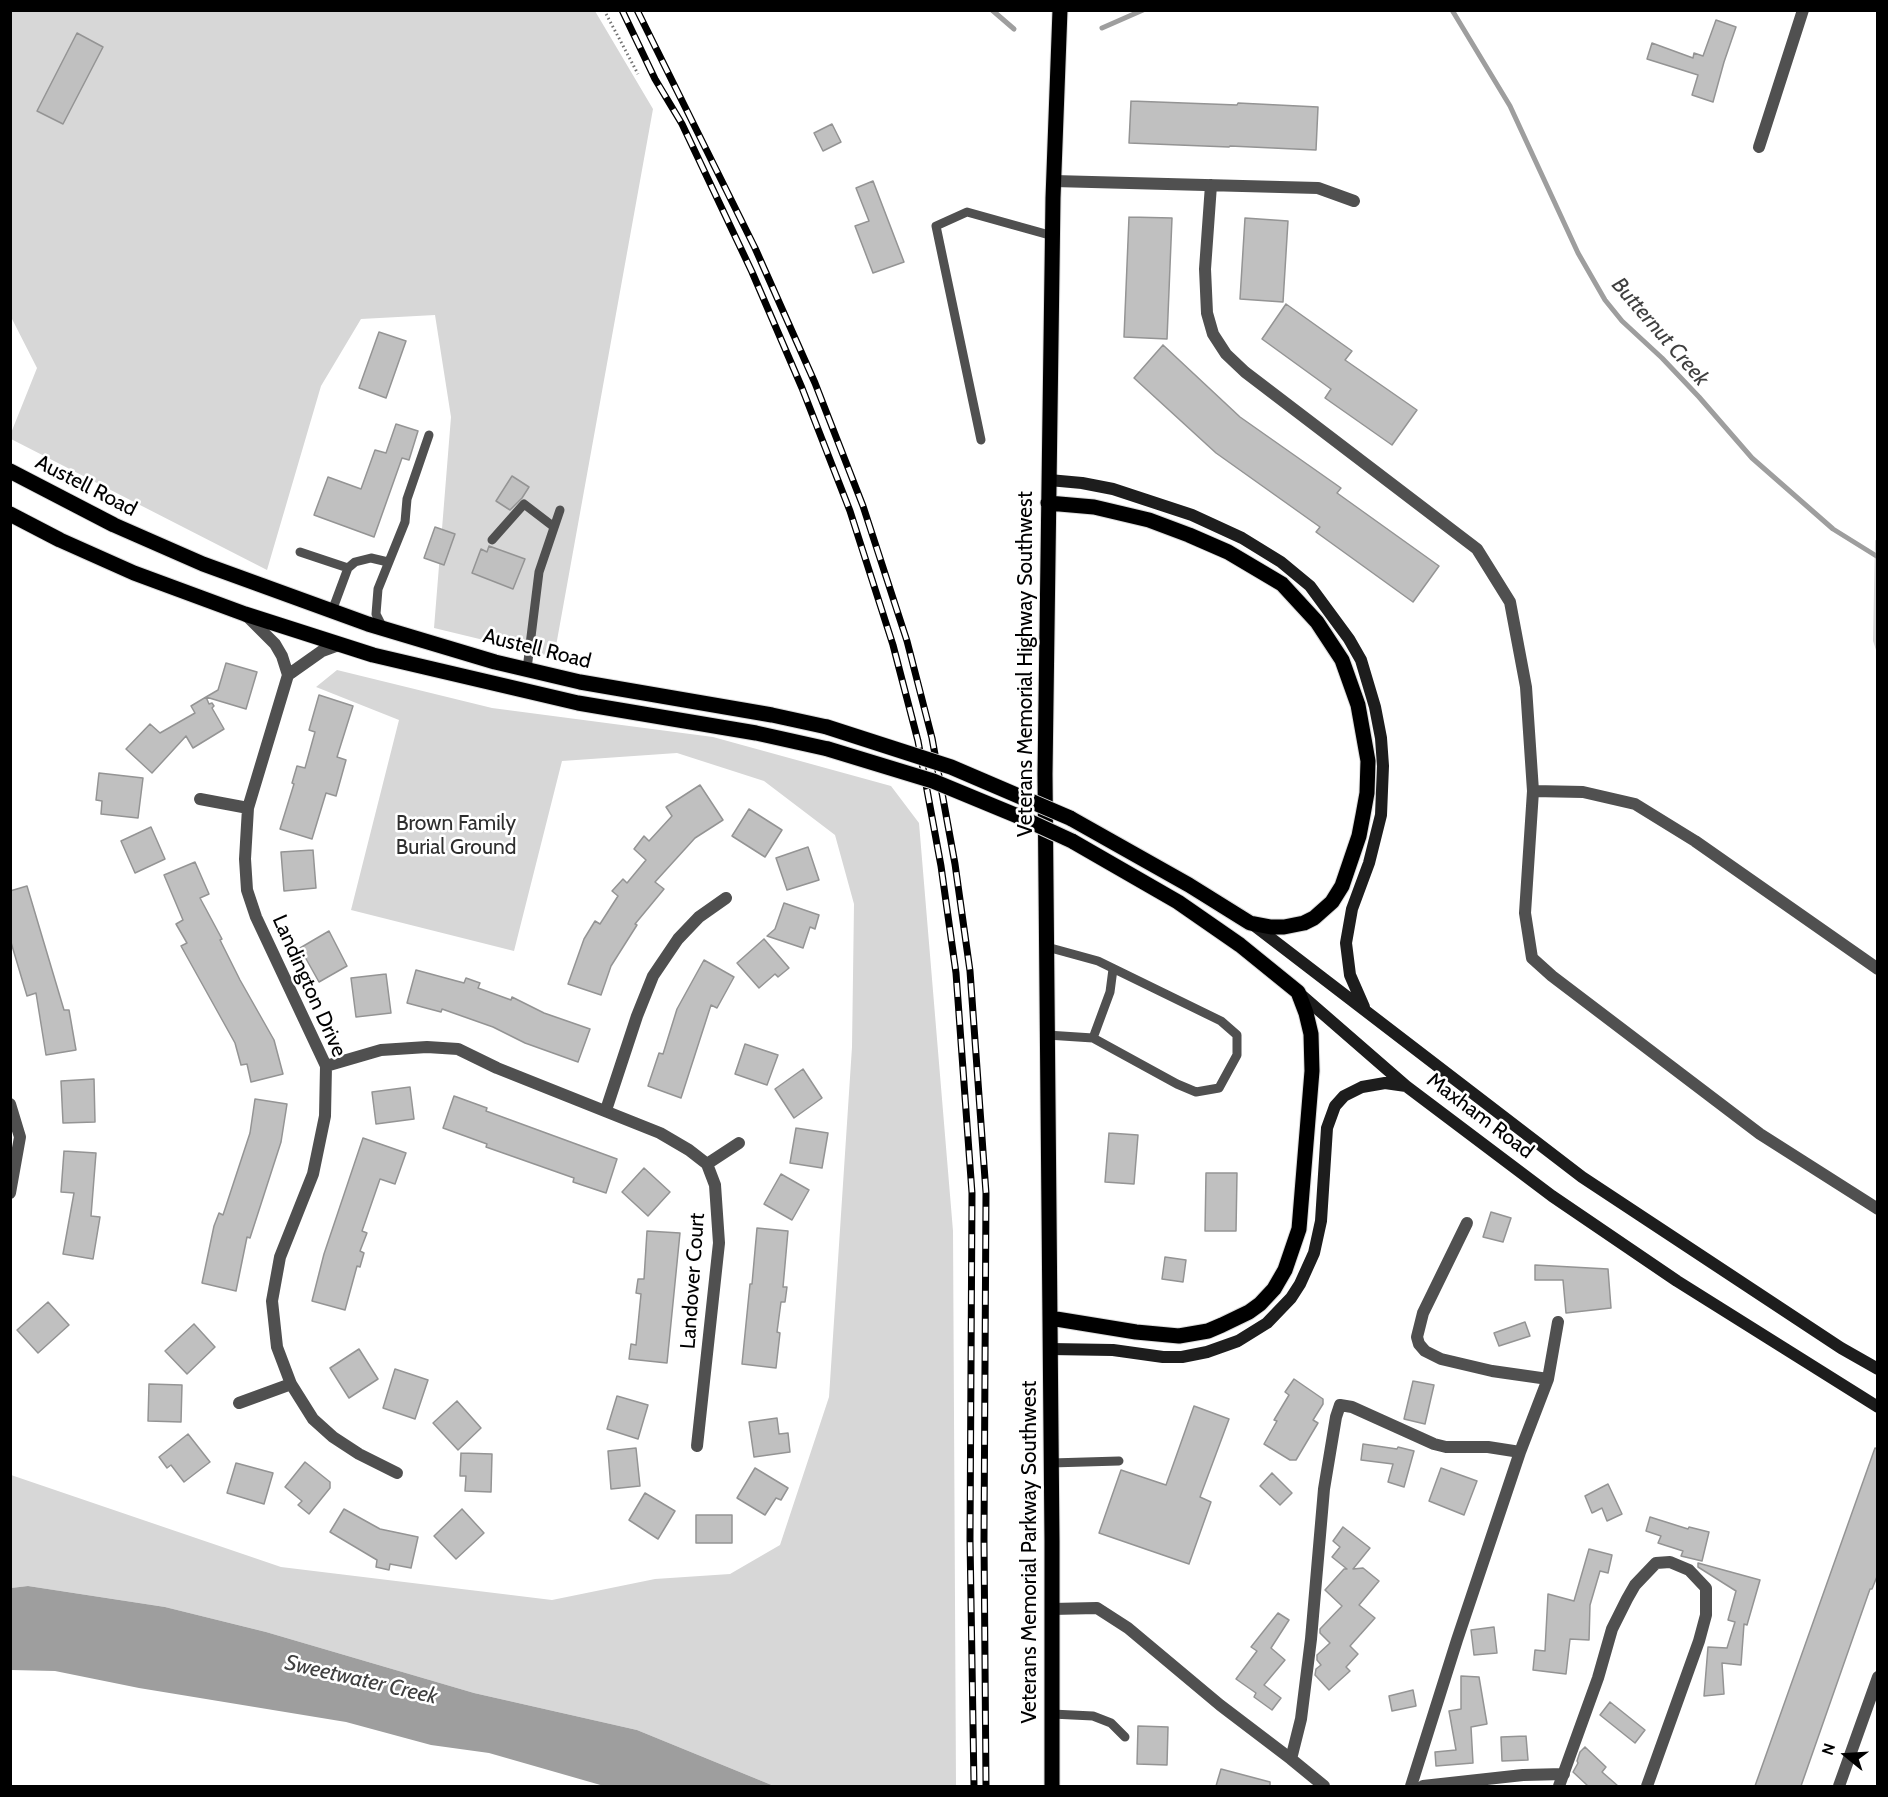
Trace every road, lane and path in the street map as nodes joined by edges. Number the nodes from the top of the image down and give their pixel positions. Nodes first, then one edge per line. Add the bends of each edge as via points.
1 (604, 10) edge
2 (1060, 10) edge
3 (1803, 10) edge
4 (638, 74) dead end
5 (1759, 147) dead end
6 (1054, 181) junction
7 (1210, 185) junction
8 (1353, 201) dead end
9 (1053, 237) junction
10 (429, 435) dead end
11 (981, 440) dead end
12 (10, 471) edge
13 (1049, 480) junction
14 (1048, 503) junction
15 (560, 510) dead end
16 (10, 514) edge
17 (554, 527) junction
18 (492, 540) dead end
19 (300, 552) dead end
20 (388, 562) junction
21 (348, 568) junction
22 (332, 611) junction
23 (245, 614) junction
24 (383, 628) junction
25 (341, 644) junction
26 (527, 669) junction
27 (288, 675) junction
28 (1533, 791) junction
29 (200, 799) dead end
30 (248, 808) junction
31 (1070, 818) joint
32 (1072, 841) joint
33 (726, 898) dead end
34 (1250, 923) junction
35 (1047, 947) junction
36 (1113, 969) junction
37 (1878, 969) edge
38 (1298, 992) junction
39 (1365, 1011) junction
40 (1047, 1035) junction
41 (1093, 1038) junction
42 (326, 1066) junction
43 (1406, 1086) junction
44 (10, 1104) edge
45 (606, 1110) junction
46 (739, 1143) dead end
47 (707, 1164) junction
48 (10, 1193) edge
49 (1878, 1209) edge
50 (1467, 1223) dead end
51 (1050, 1318) junction
52 (1558, 1322) dead end
53 (1050, 1349) junction
54 (1878, 1369) edge
55 (1548, 1379) junction
56 (291, 1384) junction
57 (239, 1403) dead end
58 (1878, 1407) edge
59 (697, 1446) dead end
60 (1520, 1452) junction
61 (1119, 1461) dead end
62 (1051, 1462) junction
63 (397, 1473) dead end
64 (1052, 1609) junction
65 (1878, 1677) edge
66 (1052, 1714) junction
67 (1125, 1737) dead end
68 (1291, 1759) junction
69 (1561, 1780) edge
70 (1052, 1786) edge
71 (1324, 1786) edge
72 (1411, 1786) edge
73 (1424, 1786) edge
74 (1647, 1786) edge
75 (1839, 1786) edge

1 - 4 path
2 - 6 main road, Veterans Memorial Highway Southwest
3 - 5 street
6 - 7 street
6 - 9 main road, Veterans Memorial Highway Southwest
7 - 8 street via 1318,188
7 - 28 street via 1205,269 1208,313 1213,334 1226,354 1477,549 1510,602 1526,687
9 - 11 lane via 967,212 936,226
9 - 13 main road, Veterans Memorial Highway Southwest
10 - 20 lane via 407,499 405,522
12 - 22 main road, Austell Road via 114,525 183,555
13 - 14 main road, Veterans Memorial Highway Southwest
13 - 39 main road via 1113,489 1220,526 1264,551 1310,586 1349,639 1375,707 1383,766 1379,824 1352,909 1346,943 1350,975
14 - 34 main road via 1094,507 1149,520 1238,558 1282,584 1317,622 1342,660 1358,705 1368,761 1359,836 1345,878 1332,902 1304,923 1278,927
14 - 35 main road, Veterans Memorial Highway Southwest
15 - 17 lane
16 - 23 main road, Austell Road via 134,573
17 - 18 lane via 524,504
17 - 26 lane via 539,572
19 - 21 lane
20 - 21 lane via 371,558
20 - 24 lane via 376,605
21 - 22 lane
22 - 24 main road, Austell Road
23 - 25 main road, Austell Road
23 - 27 street via 275,644
24 - 26 main road, Austell Road
25 - 27 street via 322,651
25 - 32 main road, Austell Road, bridge via 436,671 578,703 828,749 933,781
26 - 31 main road, Austell Road, bridge via 827,727 951,767
27 - 30 street, Landington Drive
28 - 37 street via 1583,792 1635,804 1695,841
28 - 49 street via 1525,913 1532,958 1760,1134
29 - 30 street
30 - 42 street, Landington Drive via 247,890
31 - 34 main road, Maxham Road
32 - 38 main road, Maxham Road via 1178,902
33 - 45 street via 699,916 653,976
34 - 39 main road, Maxham Road
35 - 36 lane
35 - 40 main road, Veterans Memorial Highway Southwest
36 - 41 lane via 1110,992
36 - 41 lane via 1221,1021 1237,1035 1237,1055 1219,1088 1196,1092
38 - 43 main road, Maxham Road
38 - 51 main road via 1311,1034 1312,1052 1301,1210 1293,1250 1274,1289 1249,1312 1222,1325 1179,1336
39 - 54 main road, Maxham Road via 1582,1177
40 - 41 lane
40 - 51 main road, Veterans Memorial Highway Southwest
42 - 45 street via 381,1050 458,1049
42 - 56 street, Landington Drive via 325,1116 313,1174 280,1257 272,1301 277,1347
43 - 53 main road via 1385,1083 1362,1087 1335,1106 1327,1128 1321,1221 1314,1253 1291,1298 1267,1323 1238,1341 1182,1357
43 - 58 main road, Maxham Road via 1613,1239
44 - 48 street via 21,1137
45 - 47 street via 660,1133
46 - 47 street
47 - 59 street, Landover Court via 716,1185 719,1243
50 - 55 street via 1423,1313 1419,1344 1441,1359
51 - 53 main road, Veterans Memorial Parkway Southwest
52 - 55 street
53 - 62 main road, Veterans Memorial Parkway Southwest
55 - 60 street
56 - 57 street
56 - 63 street, Landington Drive via 313,1419 333,1437
60 - 68 street via 1434,1444 1340,1405 1324,1489 1301,1719
60 - 72 street
61 - 62 lane
62 - 64 main road, Veterans Memorial Parkway Southwest
64 - 66 main road, Veterans Memorial Parkway Southwest
64 - 68 street via 1097,1608 1128,1628
65 - 75 street
66 - 67 lane via 1093,1716 1111,1723
66 - 70 main road, Veterans Memorial Parkway Southwest
68 - 71 street
69 - 73 street via 1523,1775
69 - 74 street via 1612,1629 1635,1585 1656,1563 1670,1562 1689,1570 1706,1588 1706,1615

